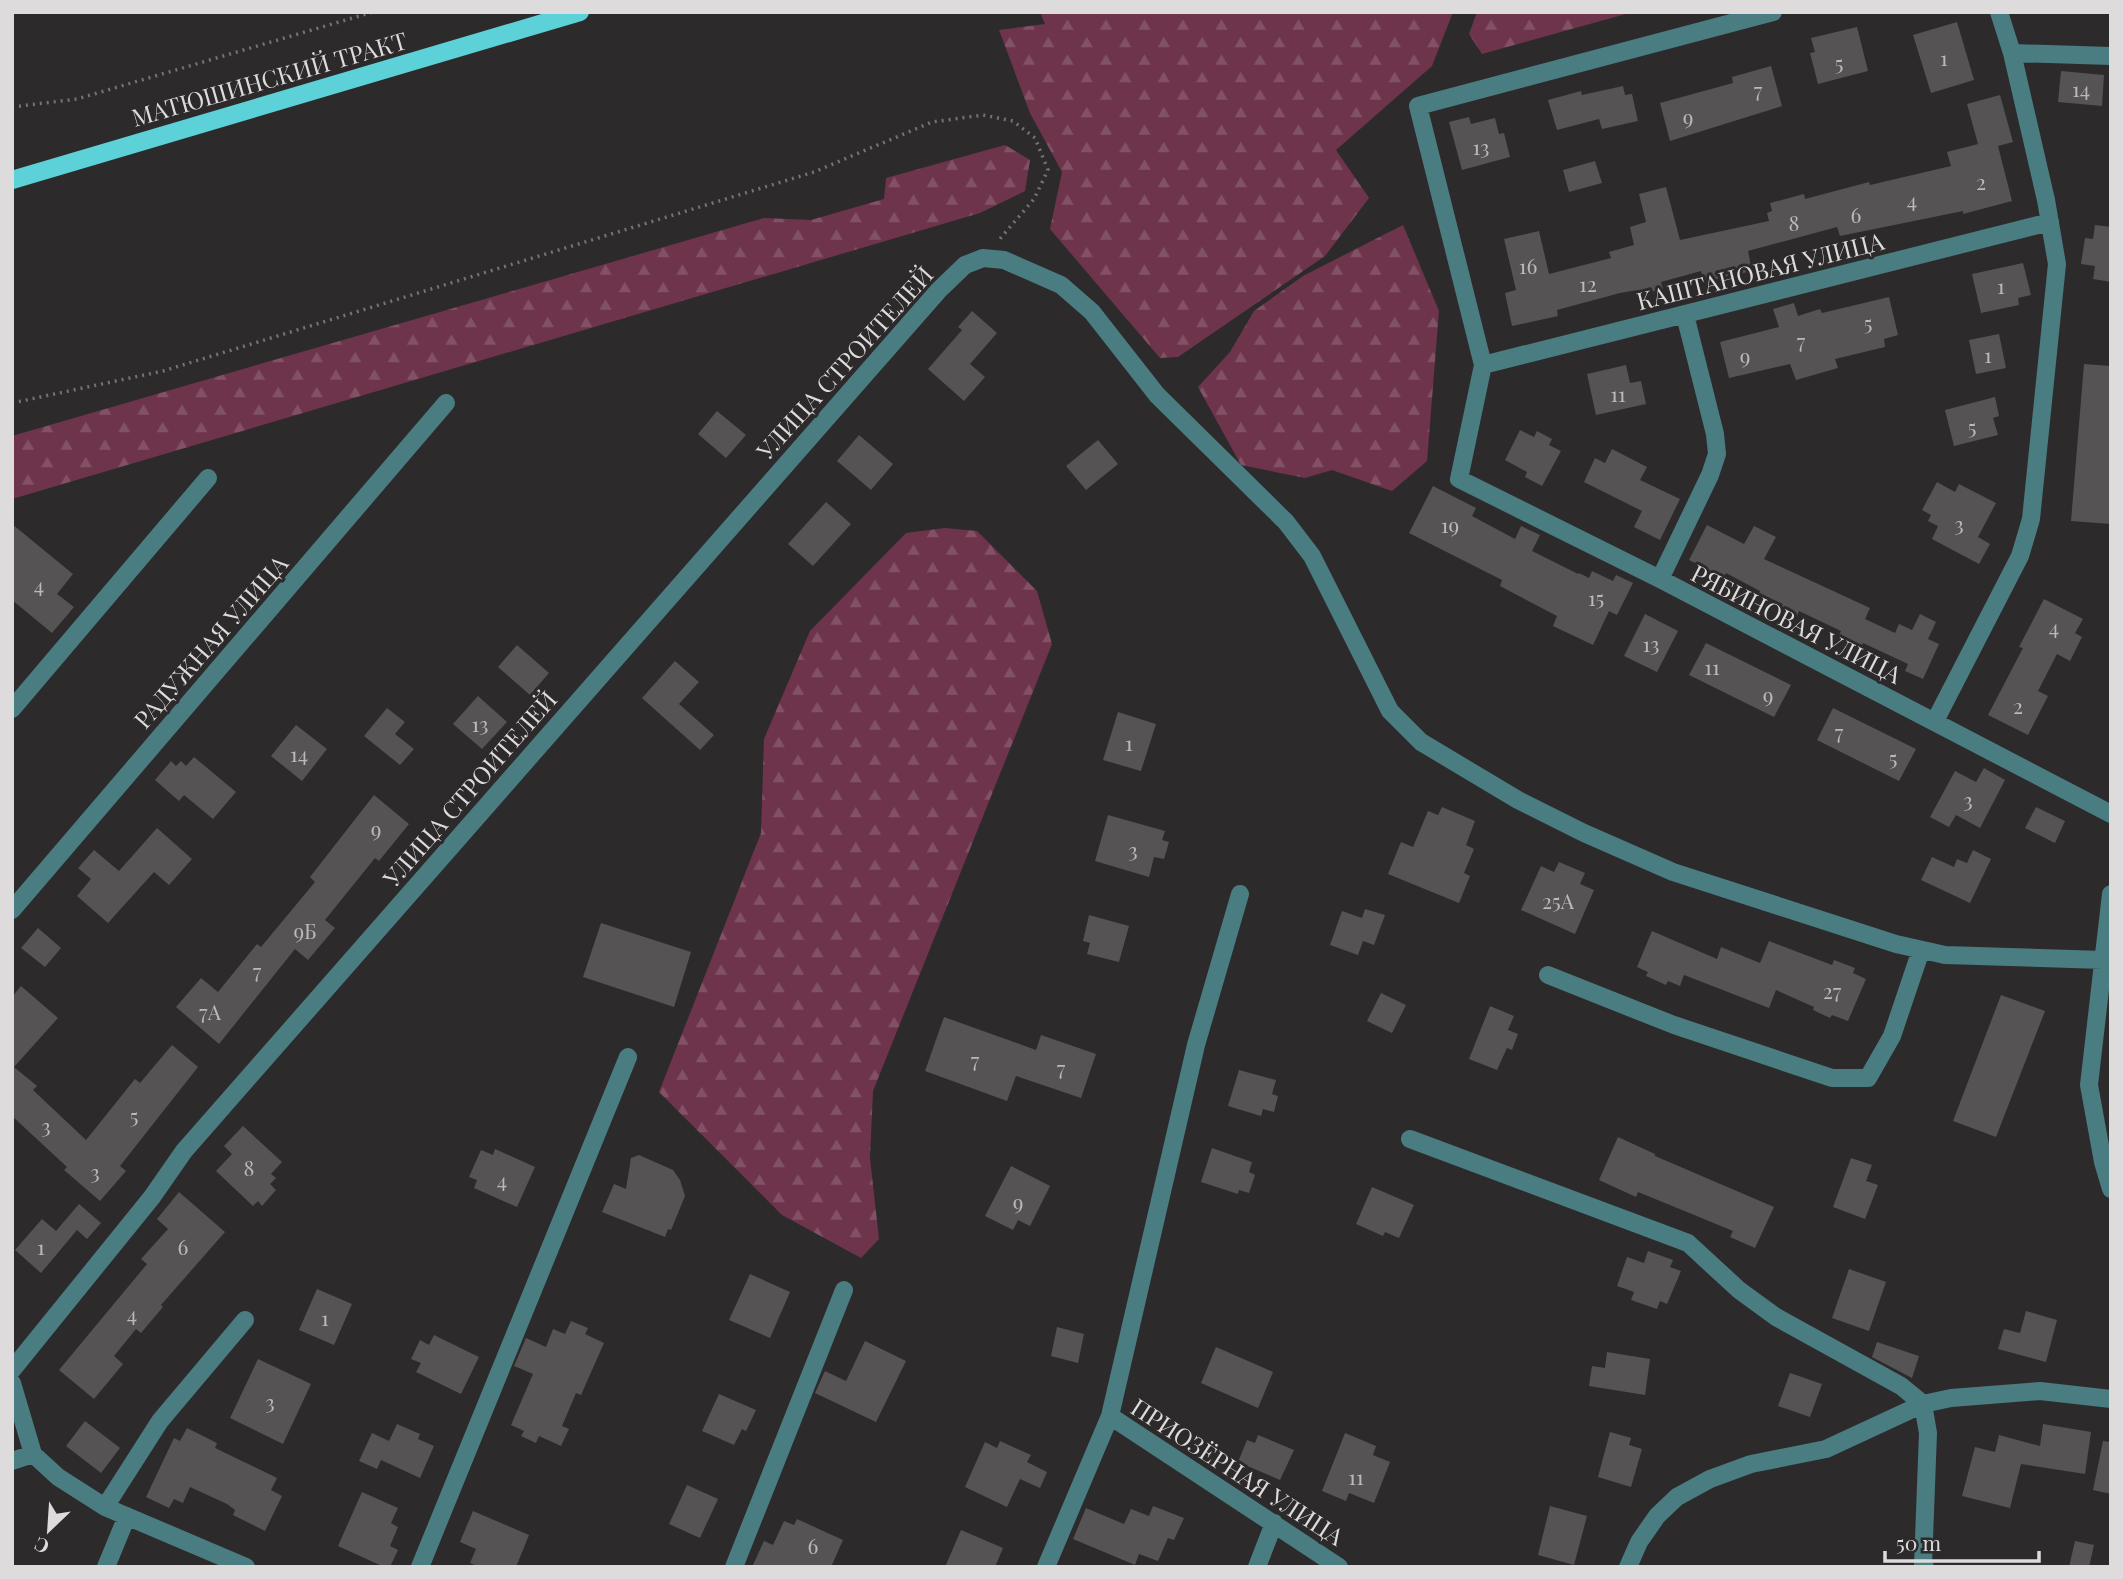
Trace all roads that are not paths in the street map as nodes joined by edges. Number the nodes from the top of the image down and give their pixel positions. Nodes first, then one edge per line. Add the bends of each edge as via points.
1 (580, 12) edge
2 (1773, 12) edge
3 (1999, 12) edge
4 (2012, 53) junction
5 (2111, 56) edge
6 (12, 180) edge
7 (2050, 222) junction
8 (1685, 315) junction
9 (1483, 365) junction
10 (446, 403) dead end
11 (208, 478) dead end
12 (1660, 579) junction
13 (12, 709) edge
14 (1935, 721) junction
15 (2111, 814) edge
16 (1240, 894) dead end
17 (2111, 894) edge
18 (12, 910) edge
19 (1921, 950) junction
20 (2103, 960) junction
21 (1548, 975) dead end
22 (2104, 1008) edge
23 (628, 1057) dead end
24 (1410, 1139) dead end
25 (2111, 1189) edge
26 (844, 1290) dead end
27 (245, 1320) dead end
28 (12, 1370) edge
29 (12, 1383) edge
30 (2111, 1399) edge
31 (1923, 1404) junction
32 (1110, 1416) junction
33 (33, 1454) junction
34 (12, 1461) edge
35 (105, 1507) junction
36 (127, 1516) junction
37 (1274, 1523) junction
38 (106, 1567) edge
39 (246, 1567) edge
40 (420, 1567) edge
41 (734, 1567) edge
42 (1046, 1567) edge
43 (1257, 1567) edge
44 (1339, 1567) edge
45 (1628, 1567) edge
46 (1925, 1567) edge

1 - 6 main road, МАТЮШИНСКИЙ ТРАКТ
2 - 9 street via 1418,106
3 - 4 street
4 - 5 street
4 - 7 street
7 - 8 street, КАШТАНОВАЯ УЛИЦА
7 - 14 street via 2057,264 2031,519 2020,556
8 - 9 street, КАШТАНОВАЯ УЛИЦА
8 - 12 street via 1717,454
9 - 12 street, РЯБИНОВАЯ УЛИЦА via 1459,479
10 - 18 street, РАДУЖНАЯ УЛИЦА
11 - 13 street
12 - 14 street, РЯБИНОВАЯ УЛИЦА
14 - 15 street, РЯБИНОВАЯ УЛИЦА
16 - 32 street via 1196,1045
17 - 20 street
19 - 20 street via 1945,955
19 - 21 street via 1892,1036 1868,1078 1832,1078 1674,1025
19 - 28 street, УЛИЦА СТРОИТЕЛЕЙ via 1673,872 1529,806 1421,743 1390,711 1312,556 1286,522 1157,395 1091,312 1061,285 1004,260 983,258 965,265 939,290 184,1151
20 - 22 street
22 - 25 street via 2089,1086
23 - 40 street
24 - 31 street via 1688,1243 1776,1317 1901,1386
26 - 41 street
27 - 35 street via 160,1420
29 - 33 street
30 - 31 street via 2040,1391
31 - 45 street via 1826,1449 1751,1464 1677,1497 1657,1516
31 - 46 street via 1928,1433
32 - 37 street, ПРИОЗЁРНАЯ УЛИЦА
32 - 42 street
33 - 34 street
33 - 35 street via 58,1477
35 - 36 street
36 - 38 street
36 - 39 street
37 - 43 street
37 - 44 street, ПРИОЗЁРНАЯ УЛИЦА

